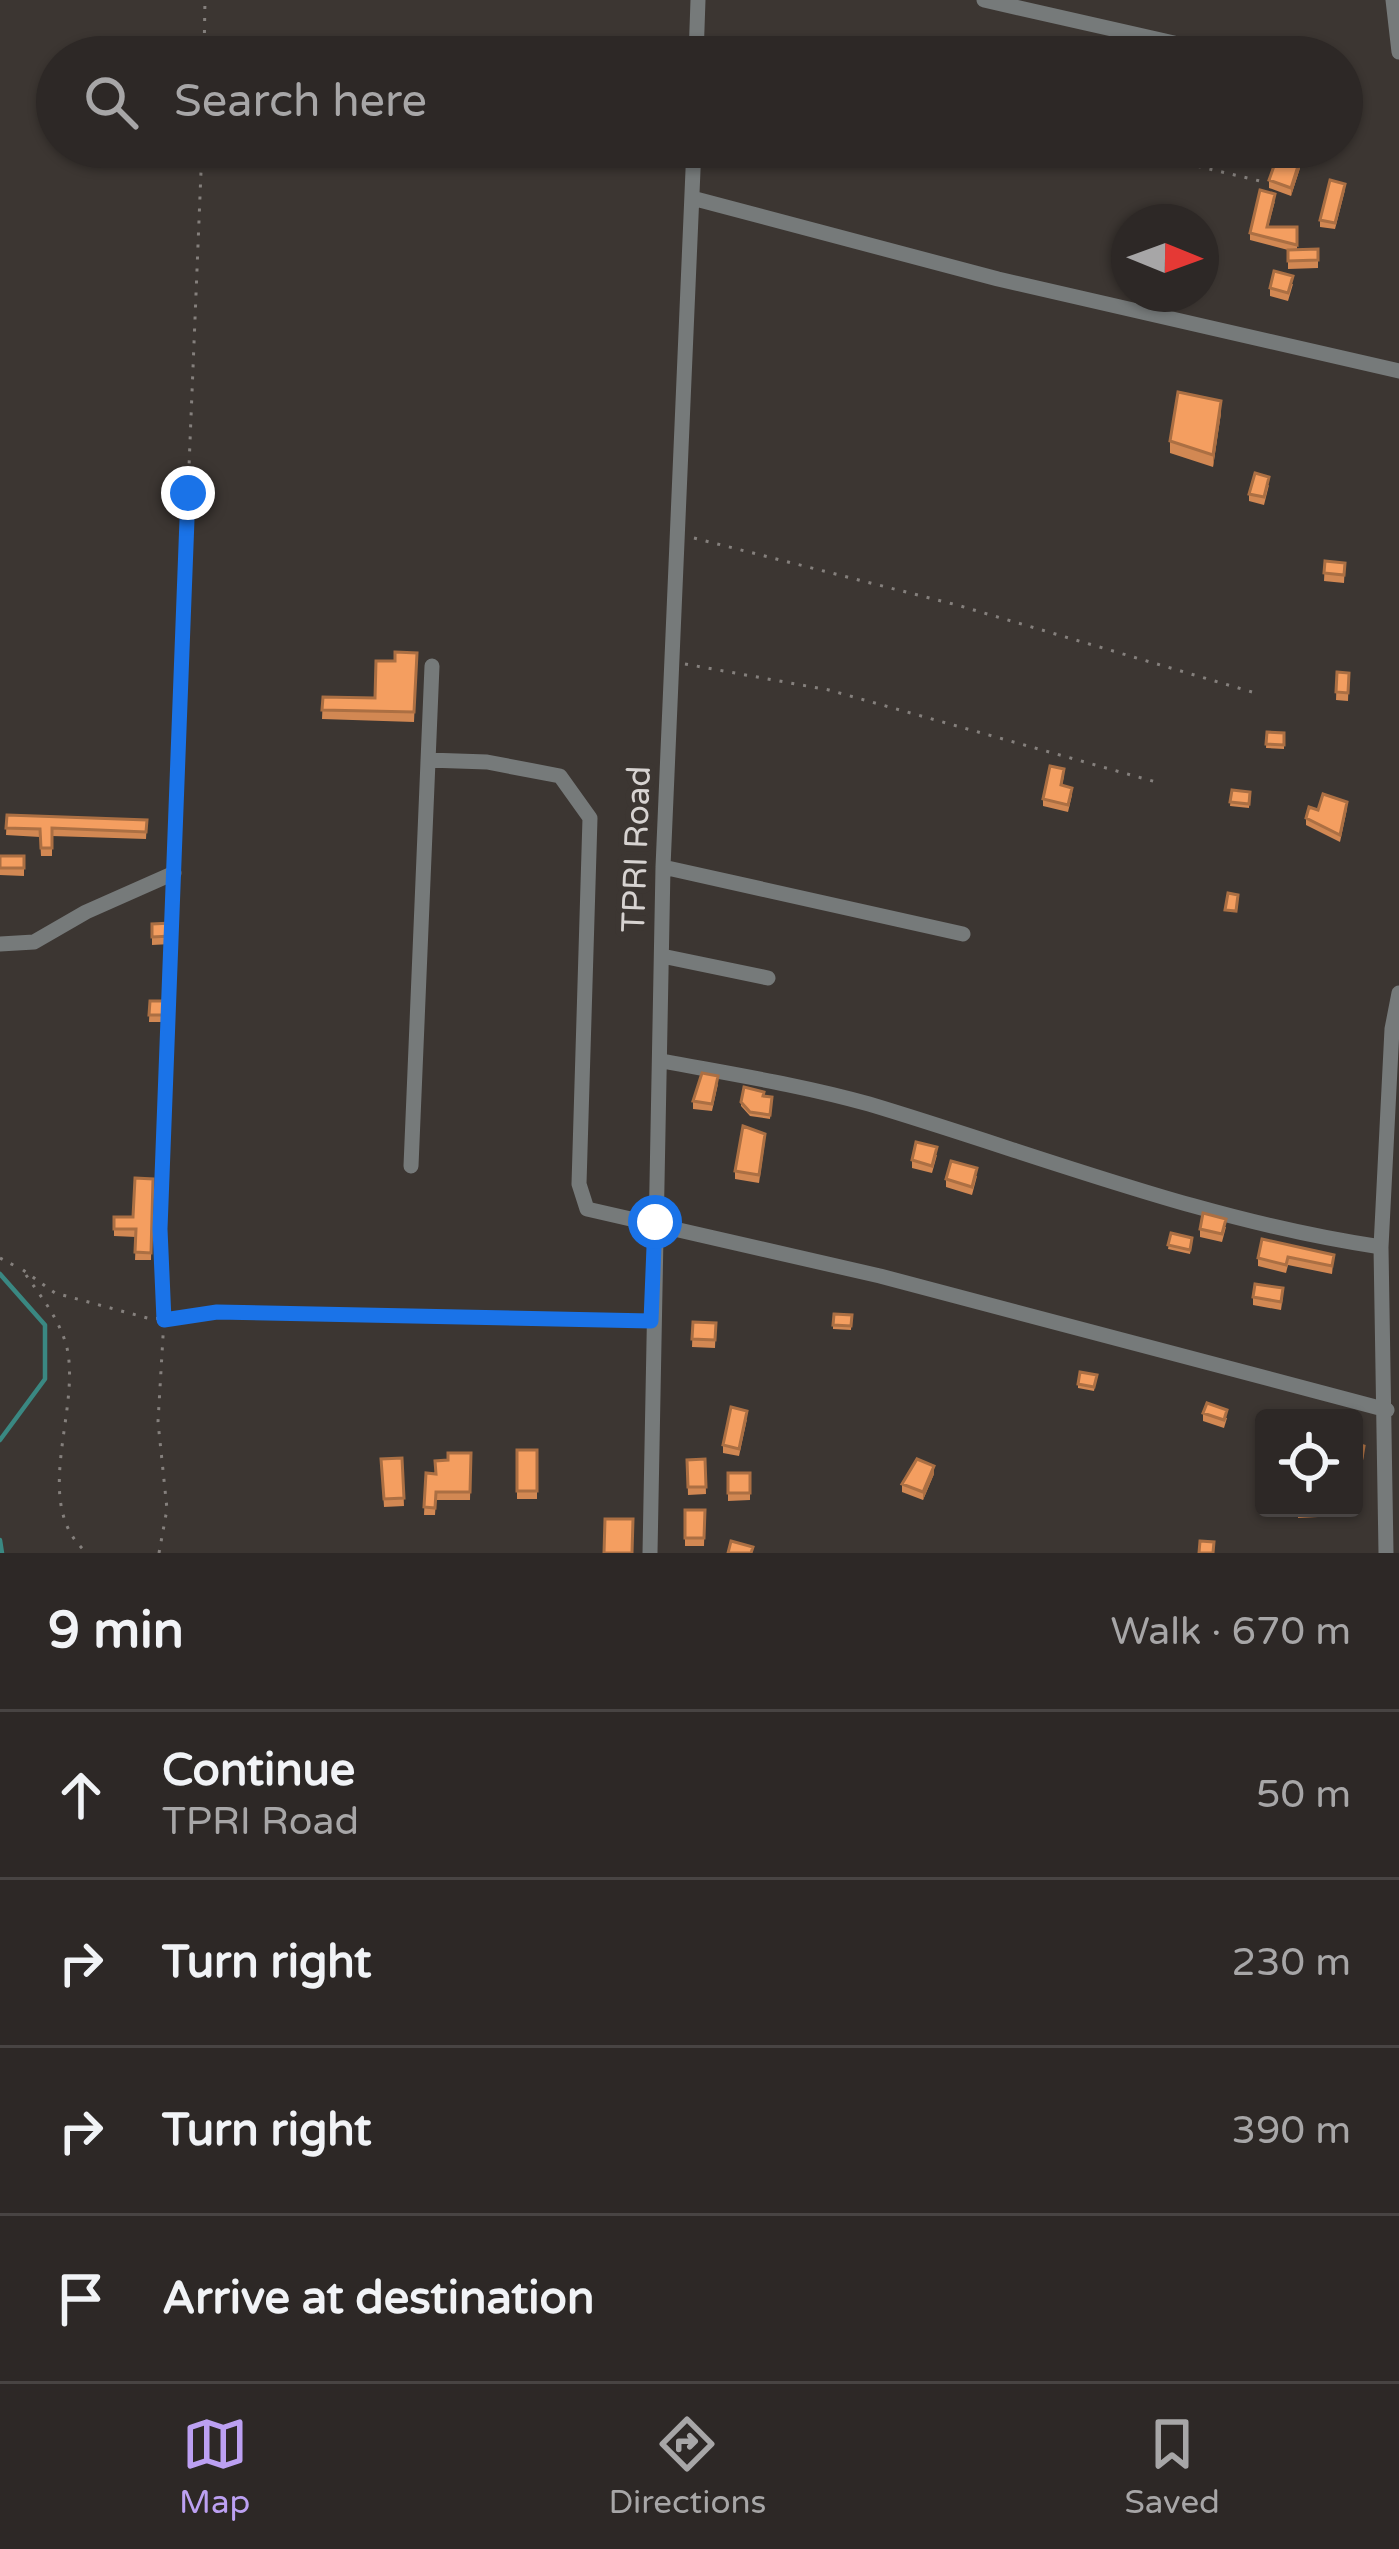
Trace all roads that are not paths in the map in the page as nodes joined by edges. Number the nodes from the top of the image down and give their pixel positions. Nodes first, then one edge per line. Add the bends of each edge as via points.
1 (698, 0) edge
2 (983, 0) edge
3 (1393, 0) edge
4 (697, 36) edge
5 (1143, 36) edge
6 (1399, 52) edge
7 (693, 168) edge
8 (692, 198) junction
9 (1399, 371) edge
10 (432, 666) dead end
11 (428, 760) junction
12 (662, 867) junction
13 (174, 873) road end
14 (963, 934) dead end
15 (0, 944) edge
16 (662, 956) junction
17 (768, 978) dead end
18 (1399, 993) edge
19 (662, 1061) junction
20 (1392, 1142) edge
21 (411, 1166) dead end
22 (655, 1222) junction
23 (1381, 1247) junction
24 (1387, 1410) junction
25 (650, 1553) edge
26 (1386, 1553) edge

1 - 4 street
2 - 5 street
3 - 6 street
7 - 8 street, TPRI Road
8 - 9 street
8 - 12 street, TPRI Road
10 - 11 street
11 - 21 street
11 - 22 street via 540,770 560,776 581,799 593,838 582,1203 595,1213
12 - 14 street
12 - 16 street, TPRI Road
13 - 15 street via 34,942
16 - 17 street
16 - 19 street, TPRI Road
18 - 20 street
19 - 22 street, TPRI Road
19 - 23 street via 868,1104 1109,1184
20 - 23 street
22 - 24 street
22 - 25 street, TPRI Road
23 - 24 street
24 - 26 street

